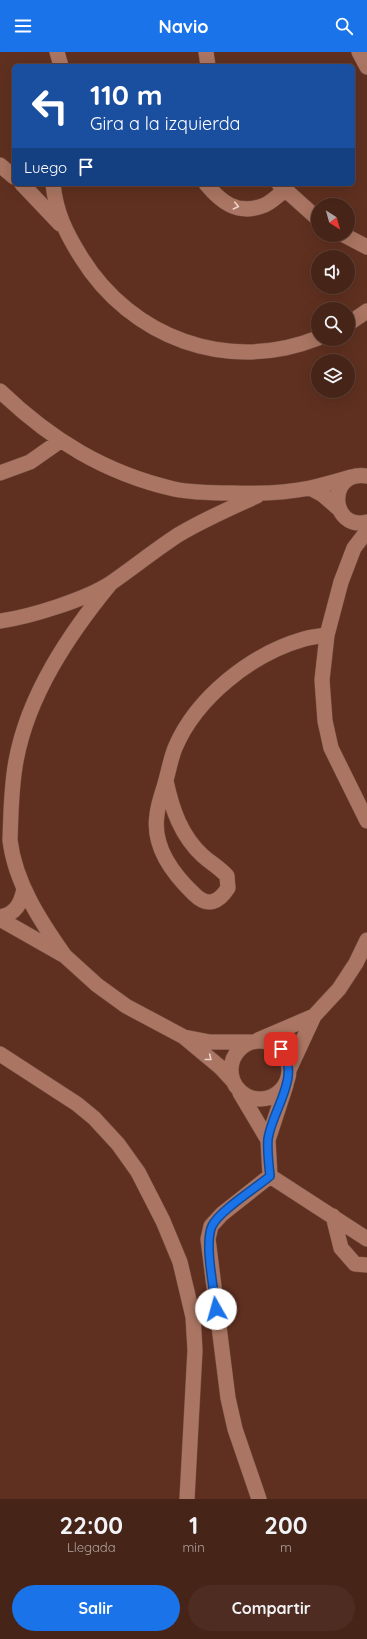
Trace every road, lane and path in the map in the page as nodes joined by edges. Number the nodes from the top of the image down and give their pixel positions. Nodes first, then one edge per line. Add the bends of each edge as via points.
1 (57, 52) edge
2 (206, 52) edge
3 (359, 52) edge
4 (60, 64) edge
5 (208, 64) edge
6 (367, 67) edge
7 (0, 165) edge
8 (12, 175) edge
9 (24, 186) edge
10 (53, 186) edge
11 (208, 186) edge
12 (282, 187) edge
13 (36, 197) junction
14 (311, 212) edge
15 (62, 226) junction
16 (355, 241) edge
17 (367, 247) edge
18 (367, 311) edge
19 (355, 319) edge
20 (311, 340) edge
21 (0, 391) edge
22 (60, 441) junction
23 (0, 473) edge
24 (361, 475) edge
25 (310, 488) junction
26 (220, 493) junction
27 (261, 494) junction
28 (224, 510) junction
29 (341, 512) junction
30 (367, 522) edge
31 (367, 531) edge
32 (354, 548) junction
33 (111, 583) junction
34 (76, 598) junction
35 (87, 614) junction
36 (0, 621) edge
37 (328, 635) junction
38 (166, 781) junction
39 (367, 821) edge
40 (24, 888) junction
41 (0, 918) edge
42 (367, 940) edge
43 (65, 956) junction
44 (314, 1016) junction
45 (184, 1037) junction
46 (253, 1041) junction
47 (0, 1054) edge
48 (288, 1077) junction
49 (235, 1085) junction
50 (268, 1140) junction
51 (270, 1176) junction
52 (333, 1216) junction
53 (367, 1239) edge
54 (367, 1264) edge
55 (187, 1499) edge
56 (259, 1499) edge

1 - 4 street
2 - 5 street
3 - 6 street
7 - 8 street
9 - 13 street
10 - 13 street
10 - 15 street
11 -> 12 street via 222,201 239,208 263,206
12 - 14 street
13 - 15 street
15 - 20 street via 91,274 104,289 141,320 164,333 224,352 250,353 287,348
16 - 17 street
18 - 19 street
21 - 22 street via 34,422
22 - 23 street via 30,462
22 - 26 street via 91,459 142,480 175,489
24 - 25 street
24 - 29 street via 340,487 337,502
25 - 27 street
25 - 29 street
26 - 27 street
26 - 28 street
27 - 28 street
28 - 33 street via 179,534
29 - 30 street via 356,522
29 - 32 street via 353,538
31 - 32 street
32 - 37 street via 341,582
33 - 34 street
33 - 35 street
34 - 35 street
34 - 36 street via 44,611
35 - 40 street via 45,680 25,727 16,762 10,840 11,853
37 - 38 street via 304,639 269,654 234,676 218,690 184,730 175,748
37 - 39 street via 322,680 325,721 336,760
38 - 38 street via 156,817 158,836 167,863 197,898 208,902 221,898 228,888 227,876 202,855 179,825
40 - 41 street via 16,909
40 - 43 street via 47,931
41 - 43 street
42 - 44 street via 339,989
43 - 45 street via 97,985 126,1006
44 - 46 street
44 - 48 street via 303,1036
45 - 46 street via 210,1042
45 -> 49 street via 220,1067
46 - 48 street via 267,1041 281,1049 286,1055
46 - 49 street via 241,1047 233,1059 231,1073
47 - 55 street via 77,1104 94,1118 118,1144 138,1172 163,1221 180,1262 190,1302 195,1350
48 - 49 street via 280,1092 262,1099 249,1097
48 - 50 street
49 - 50 street
50 - 51 street
51 - 52 street
51 - 56 street via 222,1214 211,1226 208,1239 228,1398 235,1430
52 - 53 street
52 - 54 street via 341,1248 355,1264

